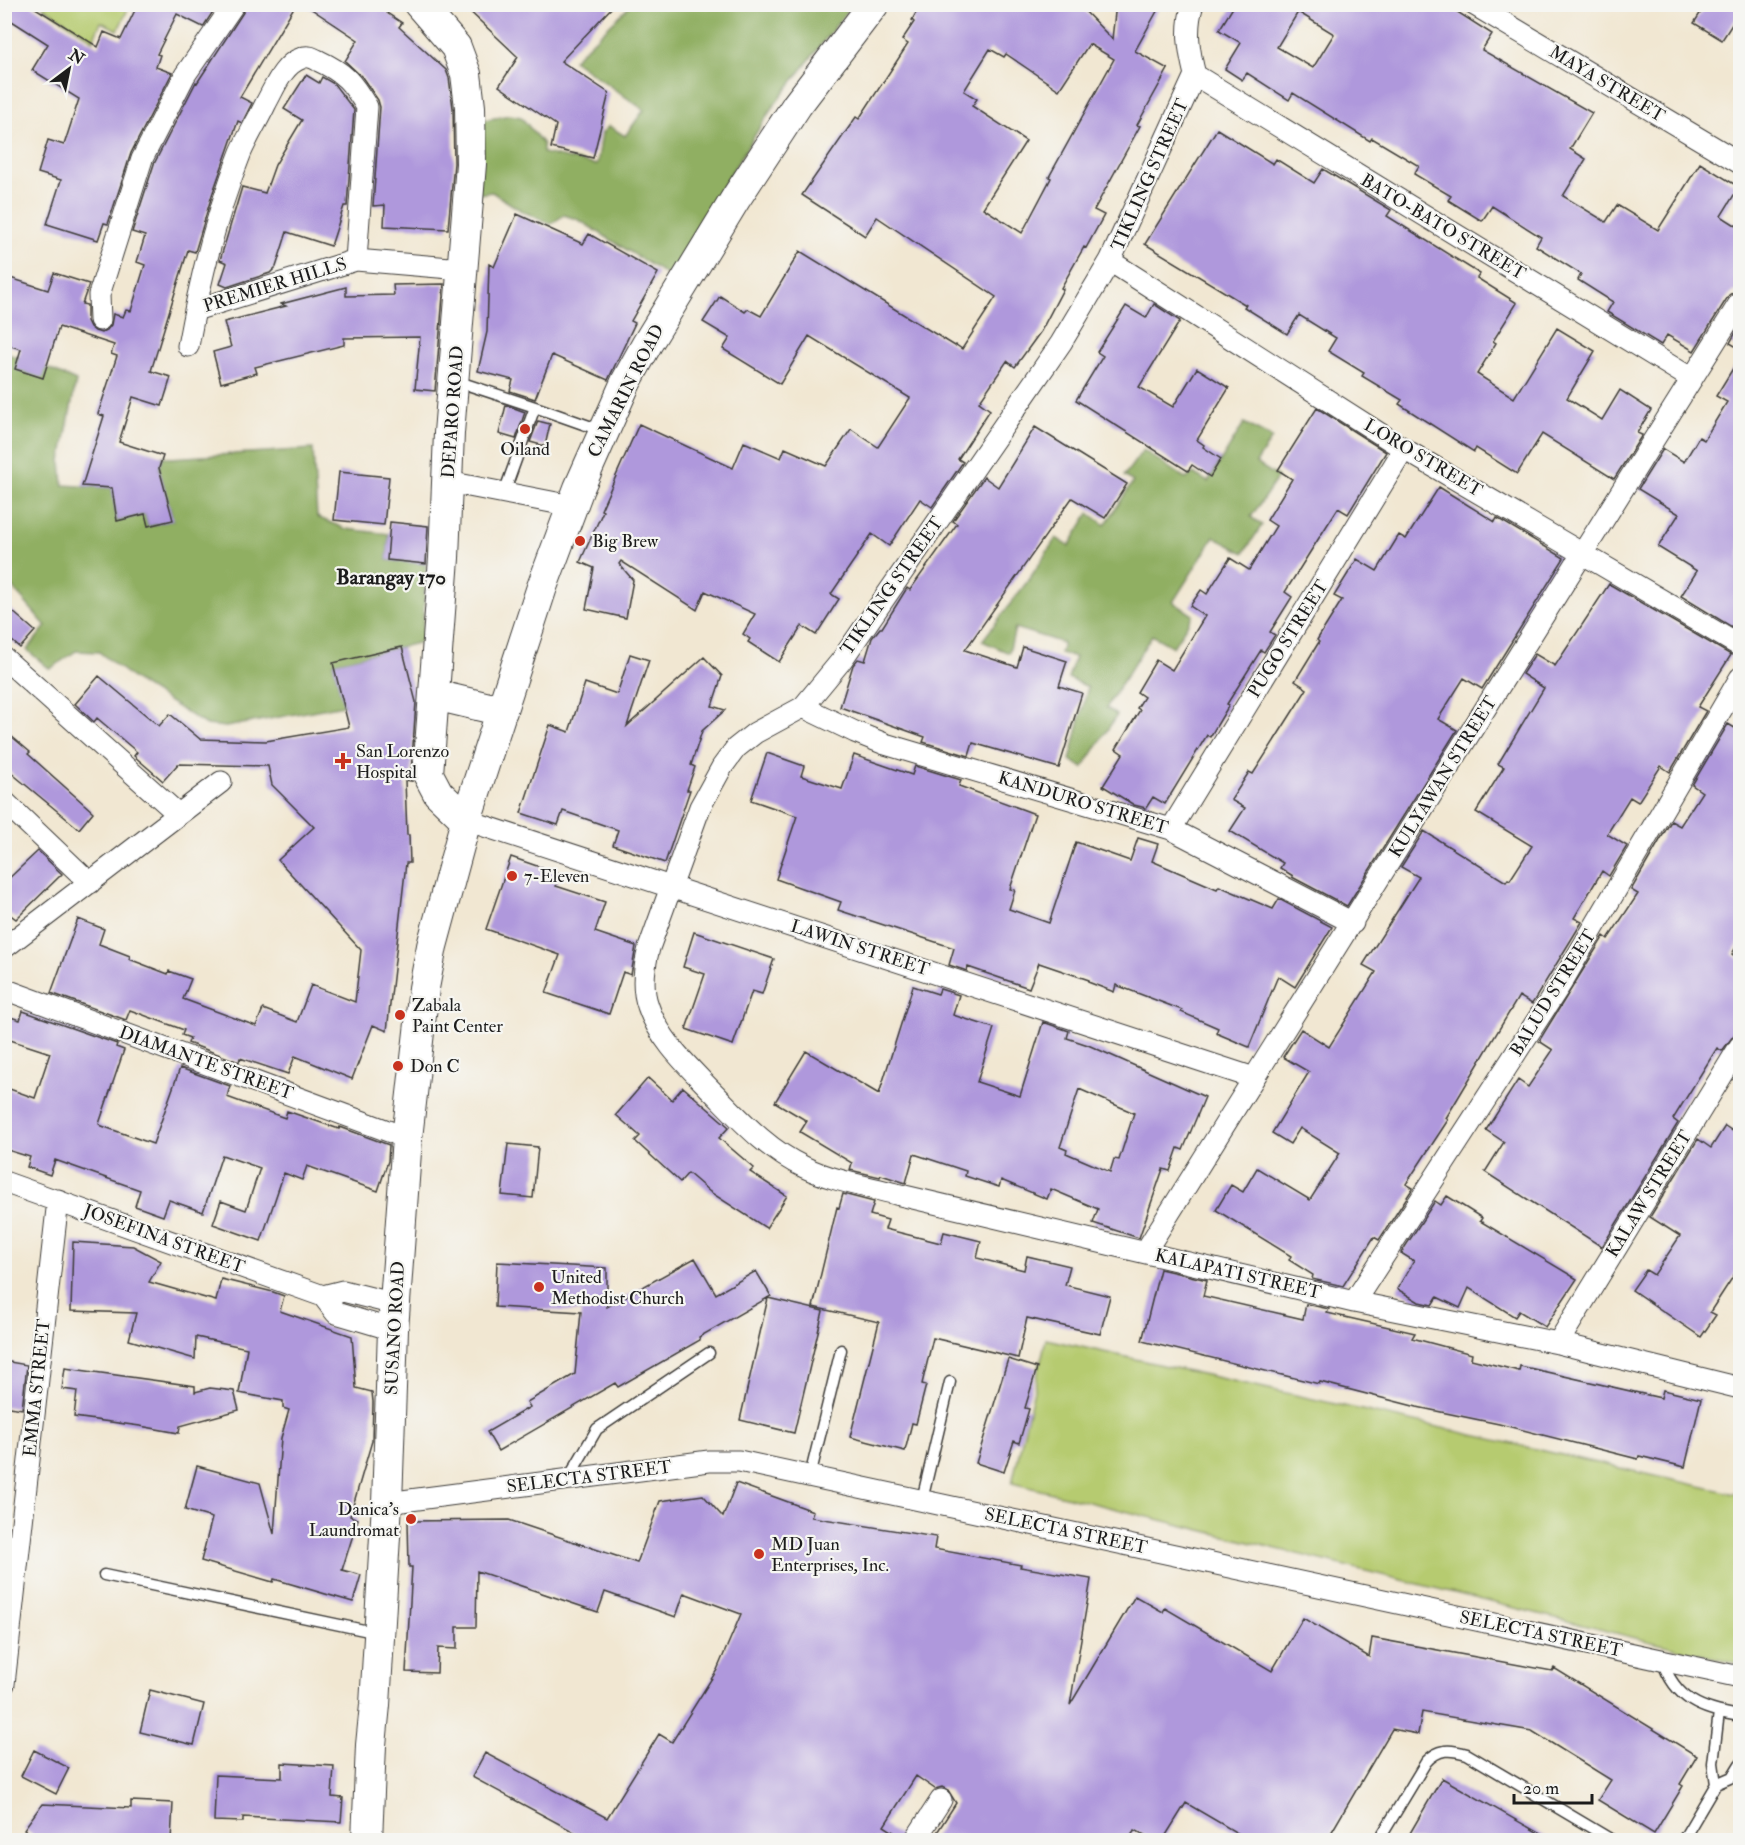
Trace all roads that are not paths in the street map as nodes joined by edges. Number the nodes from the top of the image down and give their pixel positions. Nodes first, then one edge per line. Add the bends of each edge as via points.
1 (234, 4) edge
2 (420, 4) edge
3 (874, 4) edge
4 (1193, 4) edge
5 (1473, 4) edge
6 (1195, 75) junction
7 (1740, 163) edge
8 (356, 260) junction
9 (1110, 261) junction
10 (462, 269) junction
11 (1740, 302) edge
12 (195, 310) junction
13 (100, 320) dead end
14 (188, 345) dead end
15 (1692, 379) junction
16 (454, 381) junction
17 (536, 407) junction
18 (603, 431) junction
19 (1404, 449) junction
20 (448, 482) junction
21 (504, 493) junction
22 (572, 506) junction
23 (1583, 553) junction
24 (1740, 646) edge
25 (4, 658) edge
26 (1740, 678) edge
27 (435, 695) junction
28 (803, 707) junction
29 (502, 711) junction
30 (221, 782) dead end
31 (4, 801) edge
32 (178, 814) junction
33 (466, 820) junction
34 (1171, 829) junction
35 (90, 884) junction
36 (671, 886) junction
37 (1353, 923) junction
38 (4, 948) edge
39 (4, 989) edge
40 (1740, 1046) edge
41 (1254, 1078) junction
42 (749, 1129) joint
43 (407, 1138) junction
44 (4, 1182) edge
45 (58, 1200) junction
46 (1145, 1252) junction
47 (1354, 1302) junction
48 (394, 1317) junction
49 (1558, 1343) junction
50 (841, 1350) dead end
51 (709, 1353) dead end
52 (950, 1382) dead end
53 (1740, 1388) edge
54 (810, 1476) junction
55 (568, 1479) junction
56 (922, 1500) junction
57 (387, 1503) junction
58 (104, 1575) dead end
59 (378, 1633) junction
60 (1662, 1660) junction
61 (1740, 1677) edge
62 (4, 1684) edge
63 (1719, 1713) junction
64 (1740, 1716) edge
65 (1740, 1764) edge
66 (1716, 1784) junction
67 (941, 1800) dead end
68 (368, 1840) edge
69 (915, 1840) edge
70 (1379, 1840) edge
71 (1612, 1840) edge
72 (1683, 1840) edge

1 - 13 street via 185,75 142,159 99,295
2 - 10 main road, DEPARO ROAD via 456,47 466,74 471,164
3 - 18 main road, CAMARIN ROAD via 797,105 736,198 647,344
4 - 6 street via 1187,46
5 - 7 street, MAYA STREET
6 - 9 street, TIKLING STREET
6 - 15 street, BATO-BATO STREET
8 - 10 street, PREMIER HILLS
8 - 12 street, PREMIER HILLS
8 - 12 street via 367,107 354,85 338,70 303,57 281,75 242,149 224,198
9 - 19 street, LORO STREET
9 - 28 street, TIKLING STREET via 1061,343 840,661
10 - 16 main road, DEPARO ROAD
11 - 15 street, KULYAWAN STREET
12 - 14 street
15 - 23 street, KULYAWAN STREET
16 - 17 lane
16 - 20 main road, DEPARO ROAD
17 - 18 lane
17 - 21 lane
18 - 22 main road, CAMARIN ROAD
19 - 23 street, LORO STREET
19 - 34 street, PUGO STREET
20 - 21 street
20 - 27 main road, DEPARO ROAD
21 - 22 street
22 - 29 main road, CAMARIN ROAD
23 - 24 street, LORO STREET
23 - 37 street, KULYAWAN STREET
25 - 32 street
26 - 47 street, BALUD STREET via 1562,982
27 - 29 main road
27 - 33 main road, DEPARO ROAD via 428,774 438,793
28 - 34 street, KANDURO STREET via 885,744
28 - 36 street, TIKLING STREET via 736,748 700,807
29 - 33 main road, CAMARIN ROAD
30 - 32 street
31 - 35 street
32 - 35 street
33 - 36 street, LAWIN STREET
33 - 43 main road, SUSANO ROAD via 424,988
34 - 37 street, KANDURO STREET
35 - 38 street
36 - 41 street, LAWIN STREET
36 - 42 street, TIKLING STREET via 643,968 647,1004 681,1059
37 - 41 street, KULYAWAN STREET
39 - 43 street, DIAMANTE STREET
40 - 49 street, KALAW STREET
41 - 46 street, KULYAWAN STREET
42 - 46 street, KALAPATI STREET via 788,1159 822,1174
43 - 48 main road, SUSANO ROAD
44 - 45 street, JOSEFINA STREET
45 - 48 street, JOSEFINA STREET via 323,1296 336,1313
45 - 62 street, EMMA STREET
46 - 47 street, KALAPATI STREET
47 - 49 street, KALAPATI STREET
48 - 57 main road, SUSANO ROAD
49 - 53 street, KALAPATI STREET
50 - 54 lane
51 - 55 lane via 597,1429
52 - 56 lane
54 - 55 street, SELECTA STREET via 739,1461 709,1461
54 - 56 street, SELECTA STREET
55 - 57 street, SELECTA STREET
56 - 60 street, SELECTA STREET
57 - 59 main road, SUSANO ROAD
58 - 59 lane
59 - 68 main road, SUSANO ROAD
60 - 61 street, SELECTA STREET
60 - 63 lane via 1669,1681 1677,1690
63 - 64 lane
63 - 66 lane via 1713,1763
65 - 66 lane via 1732,1778
66 - 72 lane
67 - 69 street
70 - 71 lane via 1426,1761 1442,1750 1467,1754

